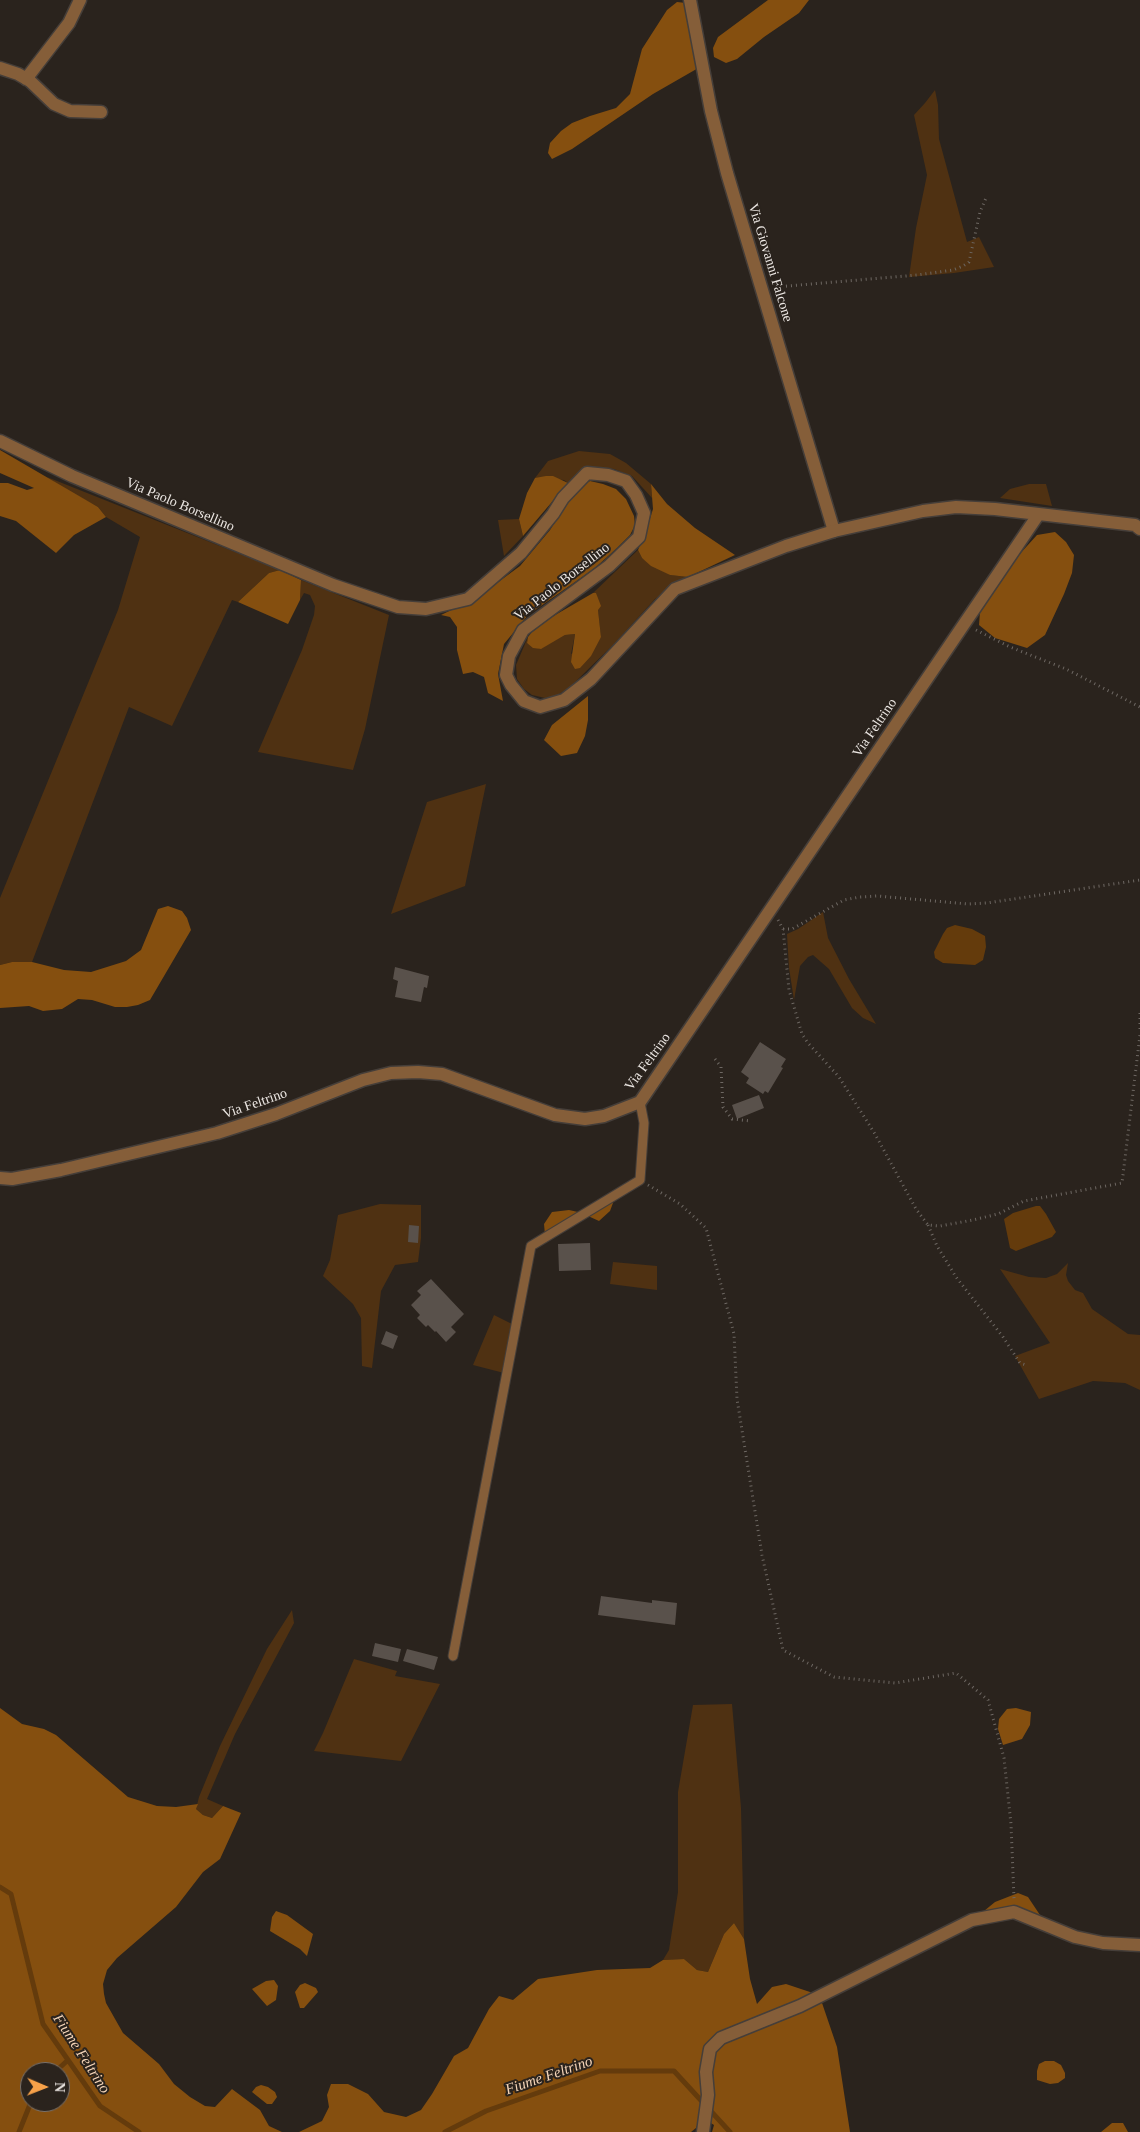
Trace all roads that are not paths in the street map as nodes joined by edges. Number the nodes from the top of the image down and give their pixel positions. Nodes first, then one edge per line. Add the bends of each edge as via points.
1 (80, 0) edge
2 (690, 0) edge
3 (0, 68) edge
4 (26, 79) junction
5 (101, 112) dead end
6 (0, 441) edge
7 (1038, 515) junction
8 (1140, 529) edge
9 (834, 531) junction
10 (640, 1102) junction
11 (0, 1178) edge
12 (452, 1656) dead end
13 (1140, 1944) edge
14 (704, 2127) edge

1 - 4 street via 69,23
2 - 9 street, Via Giovanni Falcone via 711,111
3 - 4 street
4 - 5 street via 54,104 70,111
6 - 9 street, Via Paolo Borsellino via 72,476 333,585 398,608 426,609 468,598 521,553 563,498 587,473 626,481 644,513 639,537 609,566 523,630 509,656 506,675 511,685 524,701 540,707 564,700 591,679 675,589
7 - 8 street, Via Paolo Borsellino via 1135,525
7 - 9 street, Via Paolo Borsellino via 956,508 923,511
7 - 10 street, Via Feltrino
10 - 11 street, Via Feltrino via 604,1116 585,1119 555,1115 442,1074 391,1073 363,1080 217,1133 61,1170 12,1179
10 - 12 lane via 644,1123 640,1180 532,1246
13 - 14 street via 1103,1944 1075,1937 1014,1912 972,1920 800,2006 721,2038 710,2049

